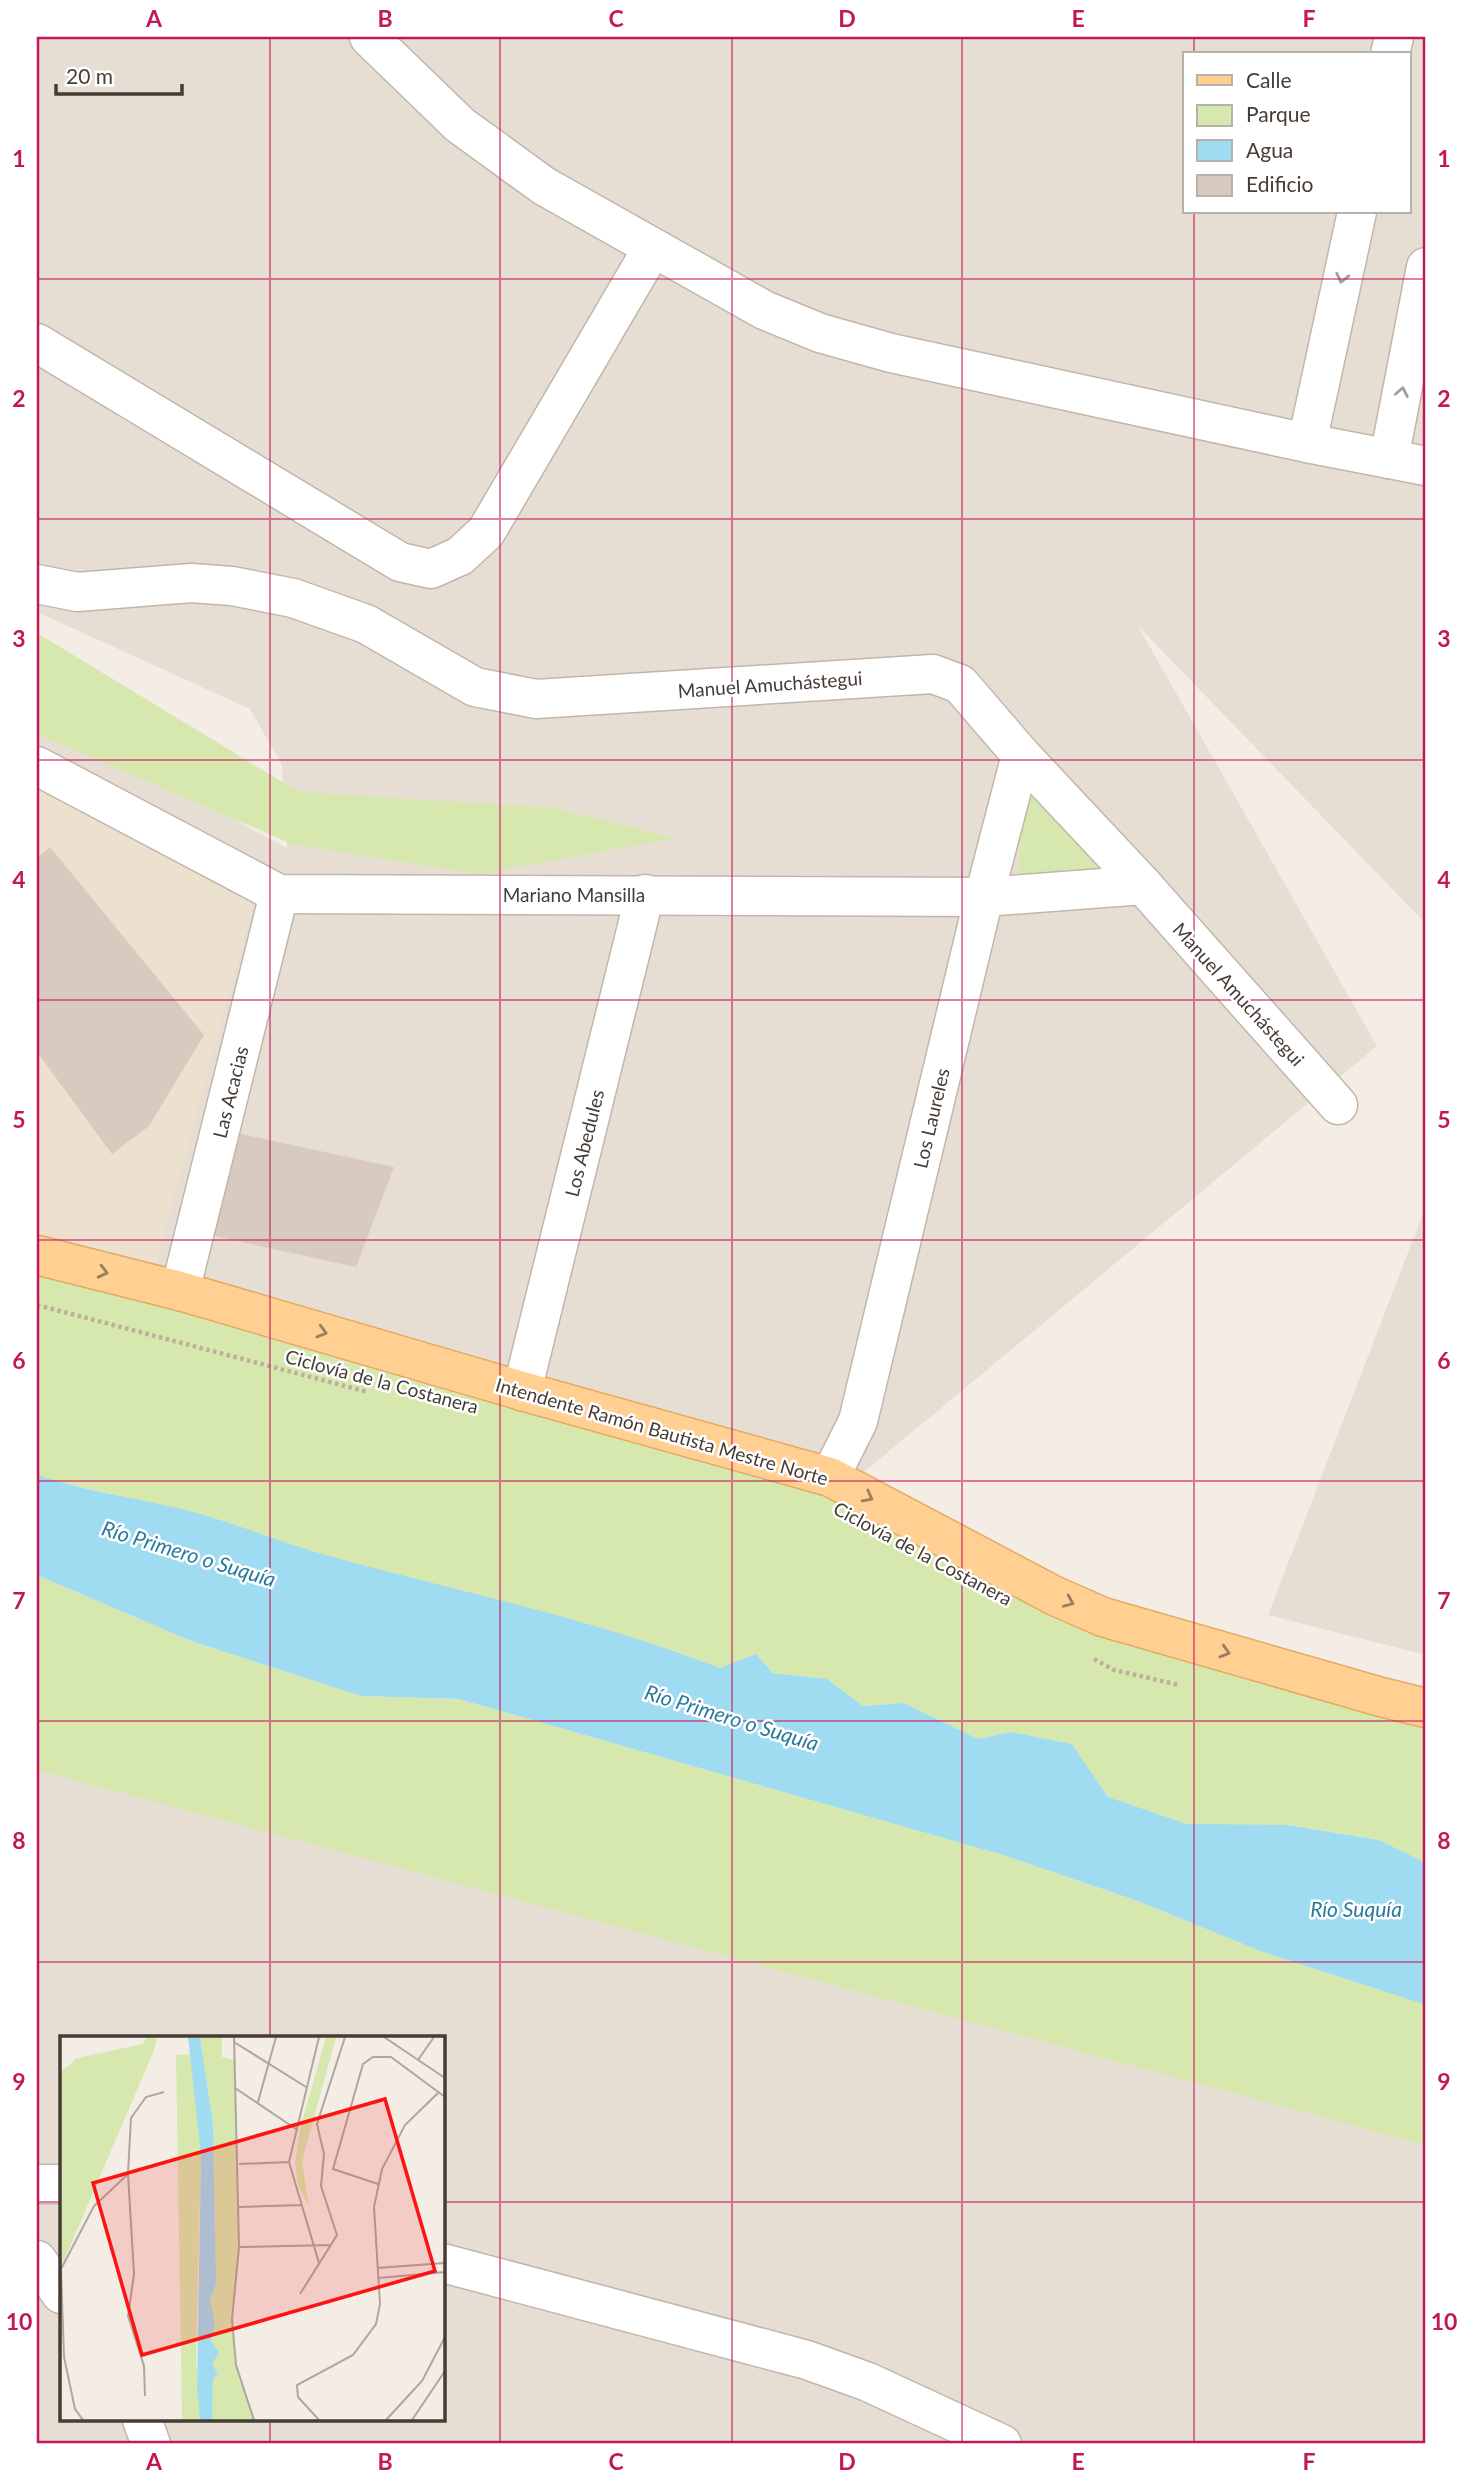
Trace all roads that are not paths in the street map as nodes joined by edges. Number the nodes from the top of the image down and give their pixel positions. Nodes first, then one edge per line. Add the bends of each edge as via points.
1 (369, 37) edge
2 (1357, 214) edge
3 (652, 248) junction
4 (1426, 267) edge
5 (37, 343) edge
6 (1307, 443) junction
7 (1389, 459) junction
8 (1426, 466) edge
9 (37, 584) edge
10 (1021, 755) junction
11 (37, 766) edge
12 (1143, 885) junction
13 (279, 894) junction
14 (645, 894) junction
15 (984, 897) junction
16 (1338, 1105) dead end
17 (37, 1255) edge
18 (180, 1291) junction
19 (523, 1391) junction
20 (830, 1477) junction
21 (1426, 1708) edge
22 (37, 2183) edge
23 (60, 2185) edge
24 (37, 2260) edge
25 (444, 2263) edge
26 (60, 2293) edge
27 (143, 2422) edge
28 (151, 2444) edge
29 (1002, 2444) edge

1 - 3 street via 460,125 544,186
2 -> 6 street
3 - 5 street via 485,532 460,556 431,569 400,562
3 - 6 street via 764,310 820,333 891,353
7 -> 4 street
6 - 7 street
7 - 8 street
9 - 10 street, Manuel Amuchástegui via 77,592 191,583 293,598 366,625 475,687 536,699 933,674 960,684
10 - 12 street, Manuel Amuchástegui
10 - 15 street, Los Laureles
11 - 13 street, Mariano Mansilla
12 - 15 street, Mariano Mansilla
12 - 16 street, Manuel Amuchástegui
13 - 14 street, Mariano Mansilla
13 - 18 street, Las Acacias
14 - 15 street, Mariano Mansilla
14 - 19 street, Los Abedules
15 - 20 street, Los Laureles via 858,1421
17 -> 18 main road, Intendente Ramón Bautista Mestre Norte
18 -> 19 main road, Intendente Ramón Bautista Mestre Norte
19 - 20 main road, Intendente Ramón Bautista Mestre Norte
20 -> 21 main road, Intendente Ramón Bautista Mestre Norte via 1055,1596 1103,1616
22 - 23 street
24 - 26 street
25 - 29 street via 807,2360 869,2382
27 - 28 street

